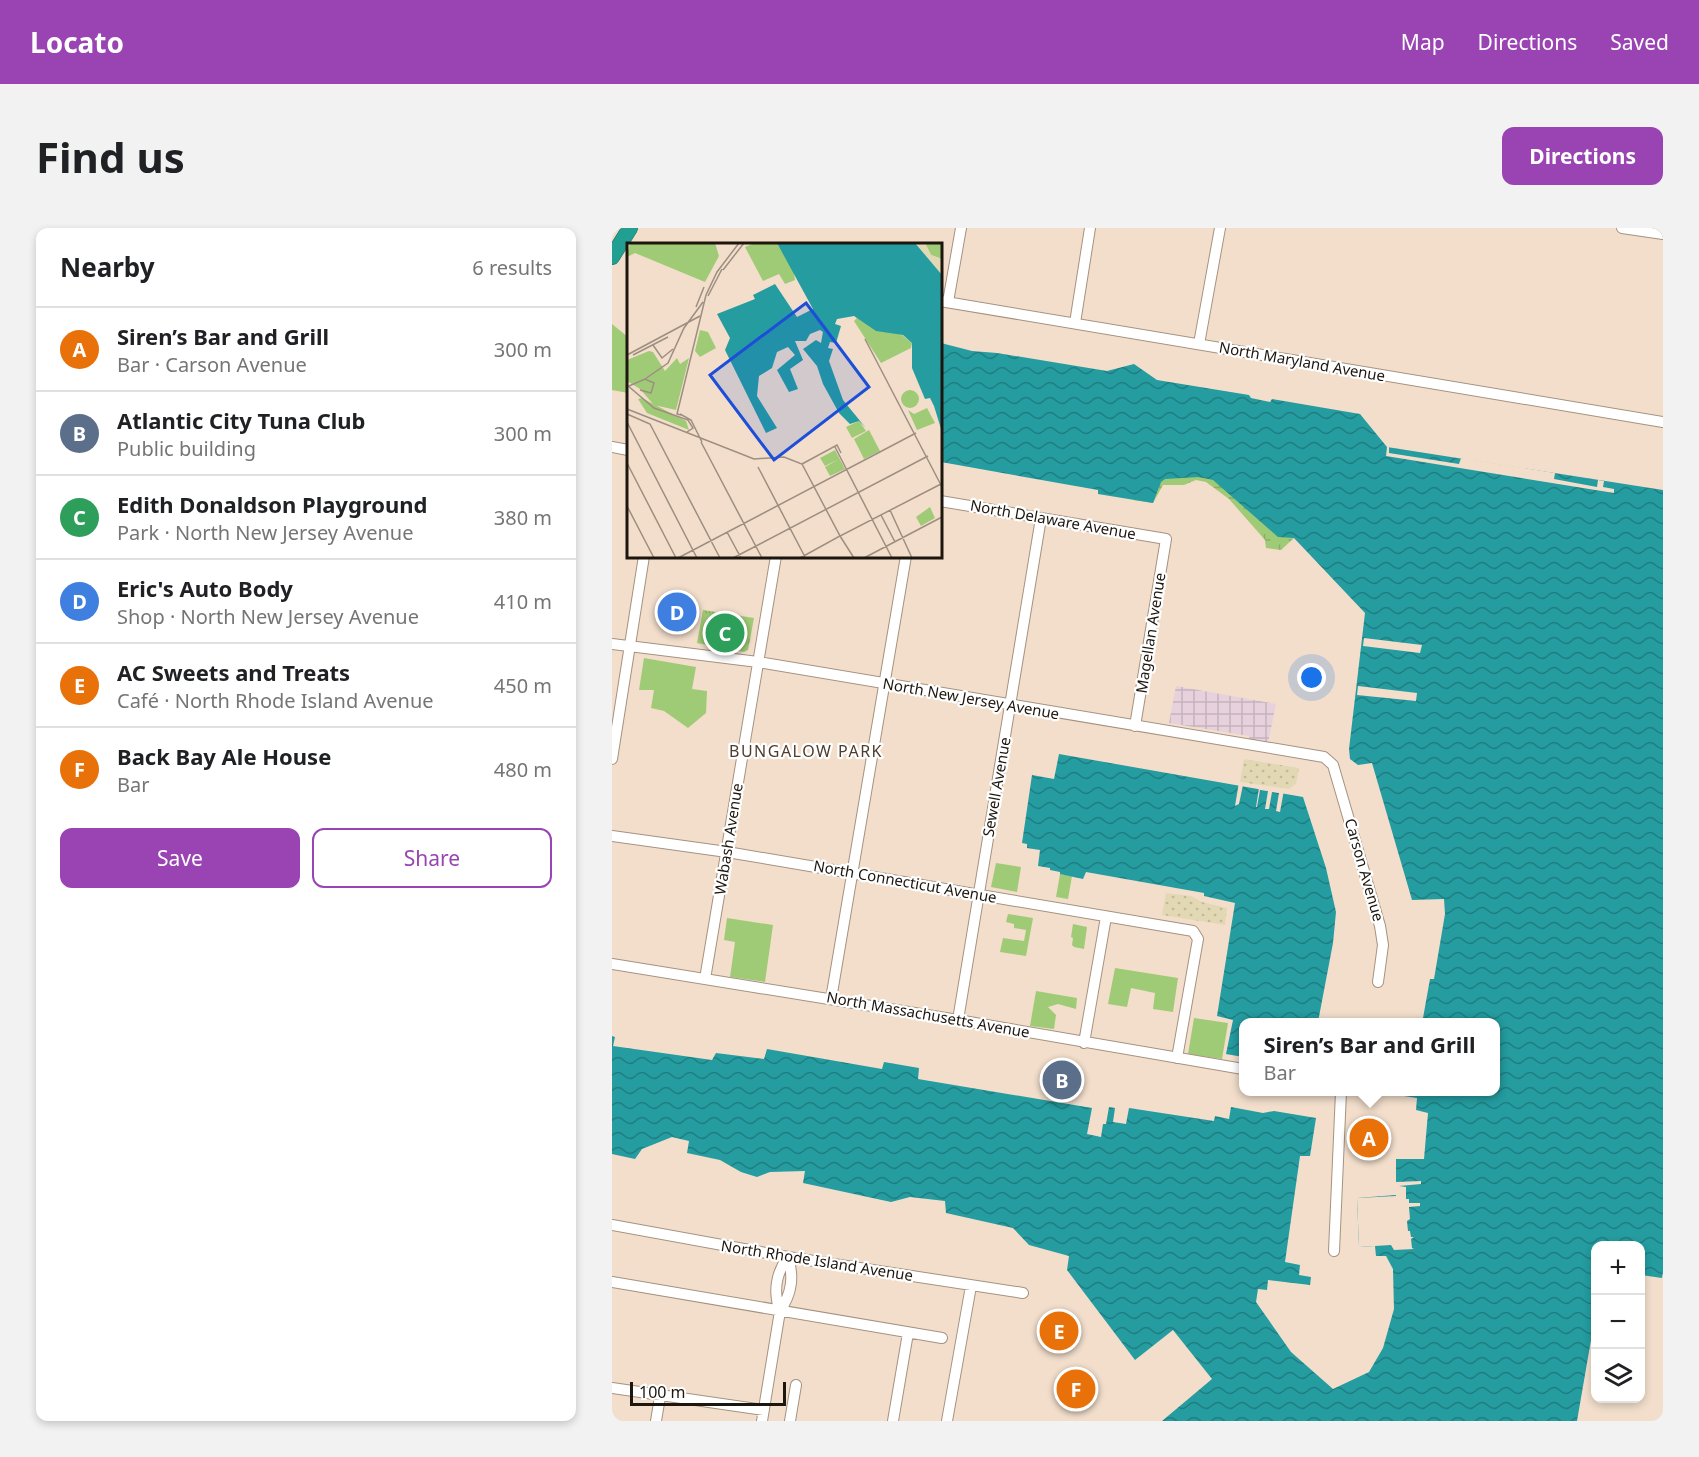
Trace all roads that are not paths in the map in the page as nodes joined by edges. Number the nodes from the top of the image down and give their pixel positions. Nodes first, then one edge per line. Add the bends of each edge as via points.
1 (630, 228) edge
2 (961, 228) edge
3 (1090, 228) edge
4 (1220, 228) edge
5 (1622, 228) edge
6 (1663, 234) edge
7 (617, 251) edge
8 (944, 302) edge
9 (1075, 323) junction
10 (1199, 344) junction
11 (1663, 422) edge
12 (612, 447) edge
13 (627, 450) edge
14 (942, 501) edge
15 (1041, 518) junction
16 (1166, 539) joint
17 (644, 558) edge
18 (776, 558) edge
19 (906, 558) edge
20 (612, 644) edge
21 (629, 647) junction
22 (758, 662) junction
23 (885, 684) junction
24 (1011, 706) junction
25 (1135, 726) junction
26 (612, 759) edge
27 (1329, 760) joint
28 (612, 836) edge
29 (727, 852) junction
30 (854, 873) junction
31 (979, 895) junction
32 (1106, 917) junction
33 (612, 964) edge
34 (705, 979) junction
35 (1378, 982) dead end
36 (831, 999) junction
37 (958, 1020) junction
38 (1084, 1043) junction
39 (1177, 1058) junction
40 (1239, 1068) edge
41 (1341, 1096) edge
42 (612, 1225) edge
43 (1334, 1251) dead end
44 (788, 1257) junction
45 (612, 1282) edge
46 (971, 1286) junction
47 (1023, 1293) dead end
48 (780, 1311) junction
49 (908, 1333) junction
50 (942, 1338) dead end
51 (796, 1385) dead end
52 (612, 1388) edge
53 (660, 1397) junction
54 (763, 1416) edge
55 (656, 1421) edge
56 (790, 1421) edge
57 (893, 1421) edge
58 (947, 1421) edge

1 - 7 highway
2 - 8 street
3 - 9 street
4 - 10 street
5 - 6 street
8 - 9 street, North Maryland Avenue
9 - 10 street, North Maryland Avenue
10 - 11 street, North Maryland Avenue
12 - 13 street
14 - 15 street, North Delaware Avenue
15 - 16 street, North Delaware Avenue
15 - 24 street, Sewell Avenue
16 - 25 street, Magellan Avenue
17 - 21 street
18 - 22 street, Wabash Avenue
19 - 23 street
20 - 21 street, North New Jersey Avenue
21 - 22 street, North New Jersey Avenue
21 - 26 street
22 - 23 street, North New Jersey Avenue
22 - 29 street, Wabash Avenue
23 - 24 street, North New Jersey Avenue
23 - 30 street
24 - 25 street, North New Jersey Avenue
24 - 31 street, Sewell Avenue
25 - 27 street, North New Jersey Avenue
27 - 35 street, Carson Avenue via 1381,932
28 - 29 street, North Connecticut Avenue
29 - 30 street, North Connecticut Avenue
29 - 34 street, Wabash Avenue
30 - 31 street, North Connecticut Avenue
30 - 36 street
31 - 32 street, North Connecticut Avenue
31 - 37 street, Sewell Avenue
32 - 38 street
32 - 39 street, North Connecticut Avenue via 1196,934
33 - 34 street, North Massachusetts Avenue
34 - 36 street, North Massachusetts Avenue
36 - 37 street, North Massachusetts Avenue
37 - 38 street, North Massachusetts Avenue
38 - 39 street, North Massachusetts Avenue
39 - 40 street, North Massachusetts Avenue
41 - 43 street
42 - 44 street, North Rhode Island Avenue
44 - 46 street, North Rhode Island Avenue
44 - 48 street via 793,1272 787,1300
45 - 48 street
46 - 47 street, North Rhode Island Avenue
46 - 58 street
48 - 49 street
48 - 54 street
49 - 50 street
49 - 57 street
51 - 56 street
52 - 53 street
53 - 54 street
53 - 55 street

